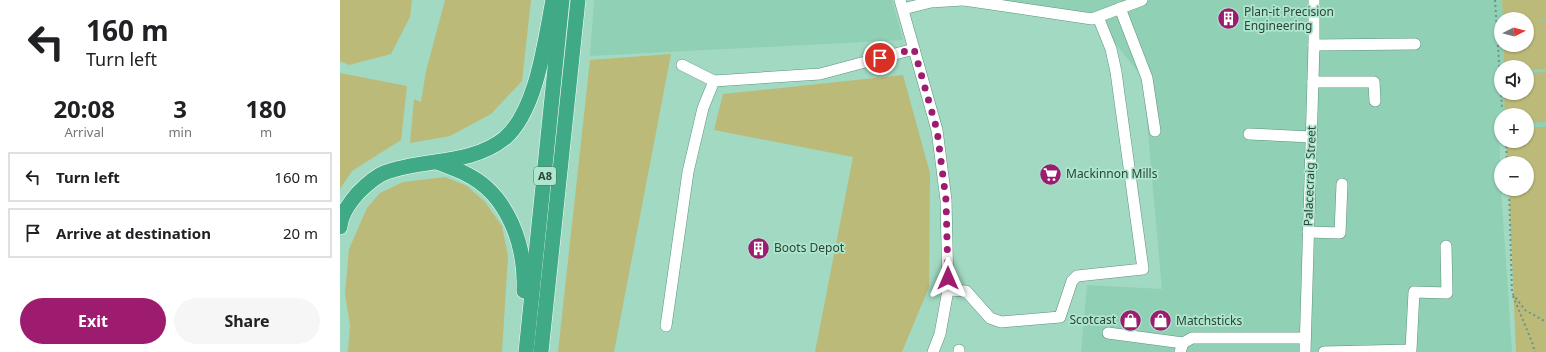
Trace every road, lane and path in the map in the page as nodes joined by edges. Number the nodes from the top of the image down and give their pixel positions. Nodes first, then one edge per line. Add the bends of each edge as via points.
1 (553, 0) edge
2 (562, 0) edge
3 (578, 0) edge
4 (964, 0) edge
5 (1142, 0) edge
6 (1314, 0) edge
7 (1495, 0) edge
8 (991, 2) edge
9 (901, 4) edge
10 (1120, 8) junction
11 (1098, 17) junction
12 (1314, 44) junction
13 (1416, 44) dead end
14 (914, 49) junction
15 (682, 65) dead end
16 (714, 81) junction
17 (1313, 82) junction
18 (1374, 101) dead end
19 (1502, 108) dead end
20 (1155, 131) dead end
21 (1249, 134) dead end
22 (1311, 137) junction
23 (437, 162) junction
24 (1342, 184) dead end
25 (1509, 196) edge
26 (340, 227) edge
27 (1308, 232) junction
28 (1446, 246) dead end
29 (948, 290) junction
30 (1512, 293) junction
31 (1546, 322) edge
32 (666, 326) dead end
33 (1108, 333) dead end
34 (1305, 338) junction
35 (1182, 348) edge
36 (522, 352) edge
37 (526, 352) edge
38 (541, 352) edge
39 (933, 352) edge
40 (1304, 352) edge
41 (1324, 352) edge
42 (1535, 352) edge

1 - 23 highway via 536,81 523,115 505,137 485,150
2 - 37 highway, A8
3 - 38 highway, A8
4 - 8 street
4 - 9 street
5 - 10 street
6 - 12 street, Palacecraig Street
7 - 19 path
8 - 11 street via 1092,19
9 - 14 street
10 - 11 street
10 - 20 street via 1147,78
11 - 29 street via 1116,72 1143,270 1077,276 1072,281 1060,317 1001,322 990,318 966,291
12 - 13 street
12 - 17 street, Palacecraig Street
14 - 16 street via 820,74
14 - 29 street via 937,130 946,200
15 - 16 street
16 - 32 street via 703,108 688,172
17 - 18 street via 1374,82
17 - 22 street, Palacecraig Street
21 - 22 street
22 - 27 street, Palacecraig Street
23 - 26 highway via 382,173 348,203
23 - 36 highway via 466,174 493,194 511,219 519,242 525,276
24 - 27 street via 1340,233
25 - 30 path
27 - 34 street, Palacecraig Street
28 - 41 street via 1447,293 1414,292 1411,350
29 - 39 street via 940,334
30 - 31 path via 1525,310
30 - 42 path
33 - 35 street
34 - 35 street via 1192,338
34 - 40 street, Palacecraig Street

